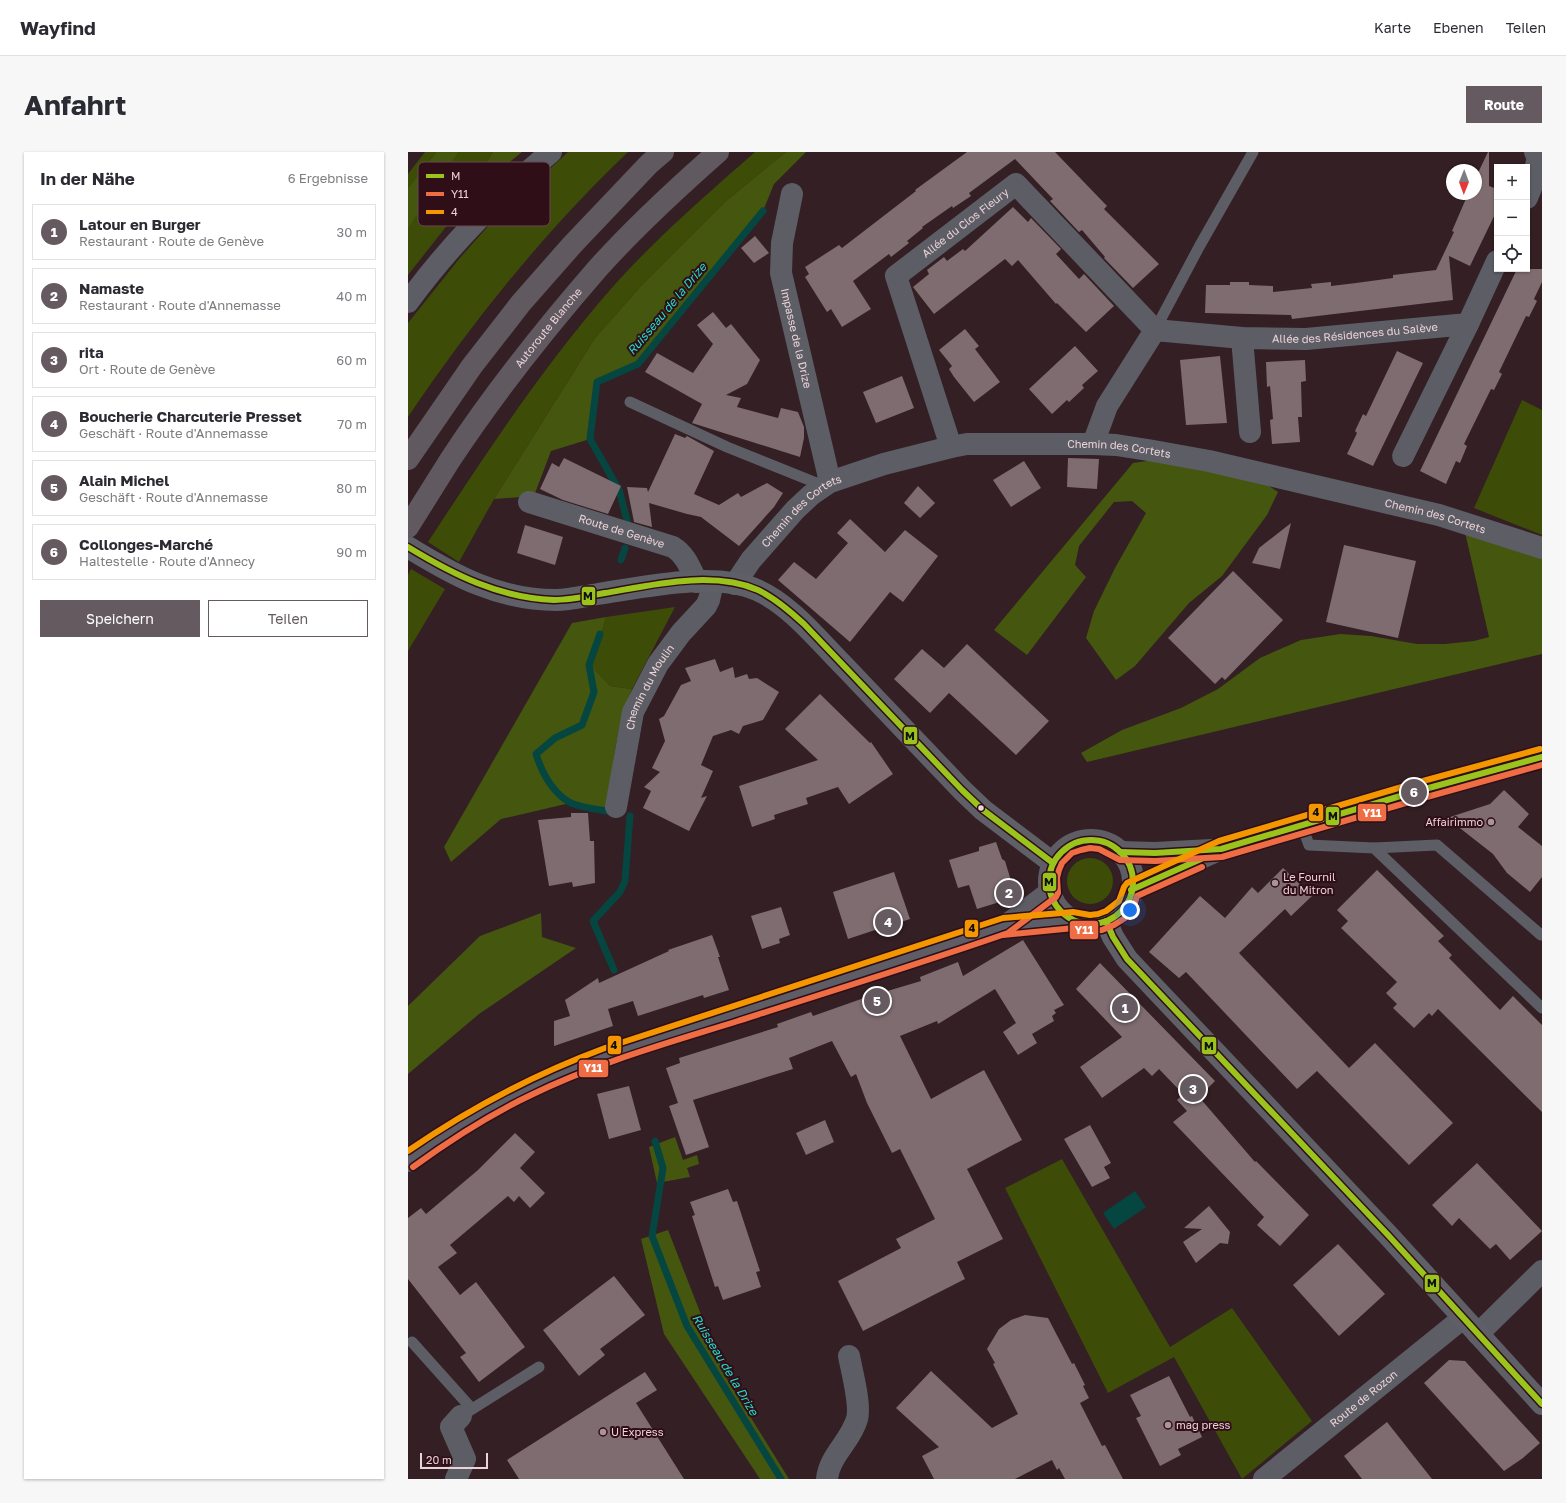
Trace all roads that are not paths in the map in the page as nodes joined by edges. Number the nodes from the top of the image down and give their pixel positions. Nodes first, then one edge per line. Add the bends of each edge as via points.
1 (551, 152) edge
2 (663, 152) edge
3 (718, 152) edge
4 (1253, 152) edge
5 (1535, 152) edge
6 (540, 162) edge
7 (1530, 190) edge
8 (792, 194) dead end
9 (473, 226) edge
10 (1494, 268) edge
11 (408, 302) edge
12 (1468, 324) junction
13 (1155, 330) junction
14 (1242, 338) junction
15 (630, 402) dead end
16 (1250, 432) dead end
17 (1093, 444) junction
18 (951, 447) junction
19 (1403, 456) dead end
20 (408, 459) edge
21 (827, 484) junction
22 (529, 502) dead end
23 (408, 527) edge
24 (408, 547) edge
25 (1542, 548) edge
26 (705, 582) junction
27 (735, 584) junction
28 (1542, 757) edge
29 (616, 807) dead end
30 (1302, 826) junction
31 (1374, 848) junction
32 (1221, 850) junction
33 (1120, 852) junction
34 (1053, 863) junction
35 (1131, 890) junction
36 (1050, 892) junction
37 (1074, 920) junction
38 (1106, 920) junction
39 (1004, 926) junction
40 (1542, 934) edge
41 (1542, 1008) edge
42 (408, 1161) edge
43 (1542, 1271) edge
44 (1463, 1318) junction
45 (1478, 1334) junction
46 (412, 1342) dead end
47 (849, 1356) dead end
48 (539, 1367) dead end
49 (1542, 1404) edge
50 (467, 1413) junction
51 (456, 1479) edge
52 (827, 1479) edge
53 (1264, 1479) edge

1 - 6 street
2 - 20 highway via 572,245 520,303 472,366
3 - 23 highway, Autoroute Blanche via 674,190 599,268 550,325 450,460
4 - 13 lane
5 - 7 street via 1538,158
8 - 21 street, Impasse de la Drize via 782,243 781,273
9 - 11 street
10 - 12 street
12 - 14 street, Allée des Résidences du Salève via 1306,338
12 - 19 street
13 - 14 street, Allée des Résidences du Salève
13 - 17 street via 1107,406
13 - 18 street, Allée du Clos Fleury via 1016,184 896,276
14 - 16 street
15 - 21 lane via 727,447
17 - 18 street, Chemin des Cortets via 967,444
17 - 25 street, Chemin des Cortets via 1116,445 1209,461 1439,515
18 - 21 street, Chemin des Cortets via 864,469
21 - 27 street, Chemin des Cortets via 810,494 795,510 751,560
22 - 26 street, Route de Genève via 673,547 680,551
24 - 26 street via 445,570 498,592 524,598 572,599 636,588
26 - 27 street
26 - 29 street, Chemin du Moulin via 709,600 706,606 680,633 658,664 633,712
27 - 34 street via 768,596 801,622 962,790 983,810
28 - 30 main road
30 - 31 lane via 1309,845
30 - 32 main road
31 - 40 lane via 1437,845
31 - 41 lane
32 - 33 main road
32 - 35 main road
33 - 34 main road via 1106,843 1084,840 1068,846
33 - 35 main road via 1131,870
34 - 36 main road via 1049,877
35 - 38 main road via 1122,909
36 - 37 main road via 1059,909
36 - 39 main road
37 - 38 main road via 1084,923
37 - 39 main road
38 - 44 street via 1127,959
39 - 42 main road via 577,1066 496,1104 447,1133
43 - 45 street
44 - 45 street
44 - 53 street, Route de Rozon
45 - 49 street
46 - 50 lane
47 - 52 street via 858,1414 855,1425 829,1468
48 - 50 lane
50 - 51 street via 451,1427 465,1459

